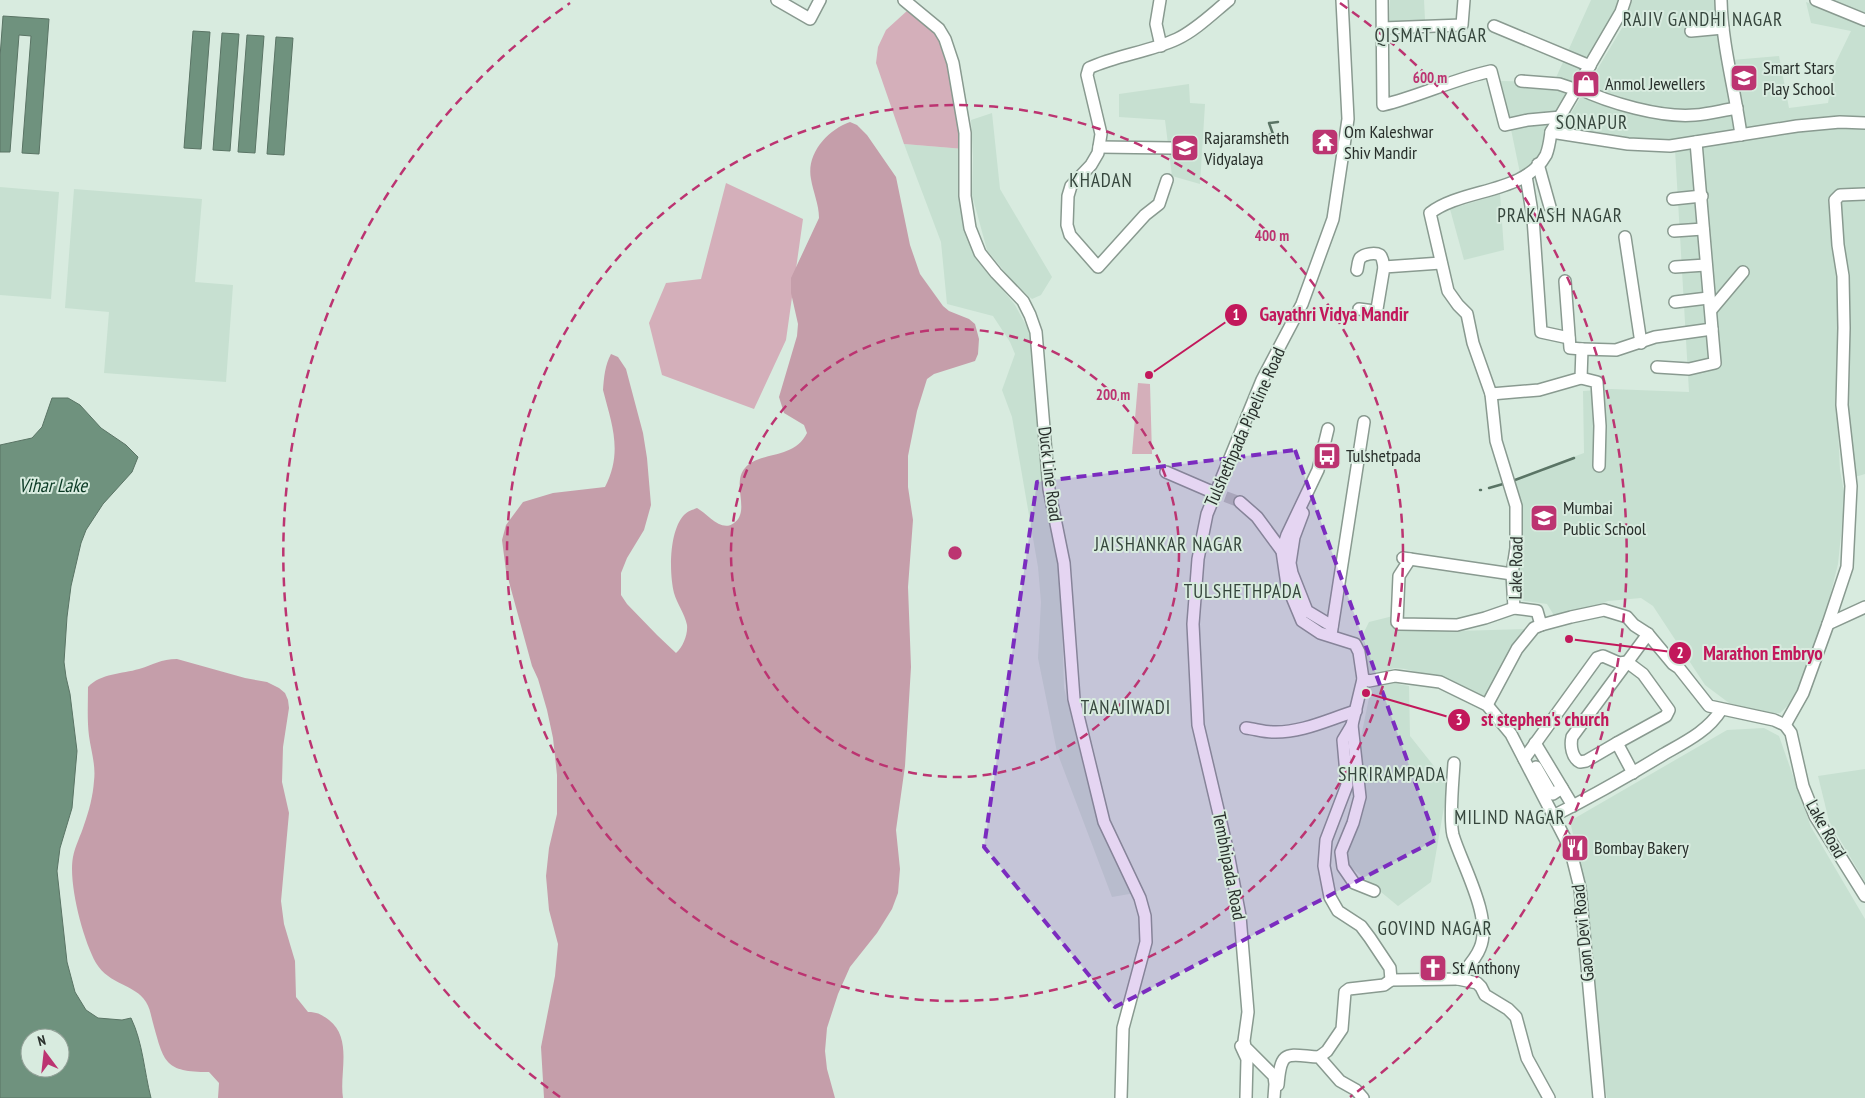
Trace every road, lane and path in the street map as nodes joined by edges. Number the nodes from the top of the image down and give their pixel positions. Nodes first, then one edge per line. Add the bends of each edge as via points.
1 (820, 0) edge
2 (904, 0) edge
3 (1160, 0) edge
4 (1229, 0) edge
5 (1342, 0) edge
6 (1382, 0) edge
7 (1464, 0) edge
8 (1624, 0) edge
9 (1720, 0) edge
10 (1816, 0) edge
11 (782, 1) edge
12 (1865, 20) edge
13 (1494, 26) dead end
14 (1383, 28) junction
15 (1723, 28) junction
16 (1691, 31) dead end
17 (1161, 46) junction
18 (1590, 66) junction
19 (1521, 81) dead end
20 (1578, 89) junction
21 (1738, 108) junction
22 (1560, 117) junction
23 (1865, 123) edge
24 (1551, 132) junction
25 (1741, 135) junction
26 (1696, 142) junction
27 (1099, 147) junction
28 (1172, 148) dead end
29 (1538, 164) junction
30 (1526, 176) junction
31 (1167, 180) dead end
32 (1865, 194) edge
33 (1702, 196) junction
34 (1672, 199) dead end
35 (1550, 207) dead end
36 (1703, 229) junction
37 (1674, 231) dead end
38 (1625, 237) dead end
39 (1441, 263) junction
40 (1706, 265) junction
41 (1384, 267) junction
42 (1676, 268) dead end
43 (1357, 270) dead end
44 (1743, 272) dead end
45 (1565, 281) dead end
46 (1708, 298) junction
47 (1675, 302) dead end
48 (1359, 309) dead end
49 (1711, 310) junction
50 (1712, 329) junction
51 (1569, 338) junction
52 (1641, 343) junction
53 (1582, 349) junction
54 (1657, 367) dead end
55 (1581, 378) junction
56 (1491, 394) junction
57 (1364, 422) dead end
58 (1328, 429) dead end
59 (1598, 466) dead end
60 (1166, 472) dead end
61 (1240, 502) tunnel mouth
62 (1303, 513) dead end
63 (1207, 514) junction
64 (1282, 552) junction
65 (1512, 574) junction
66 (1514, 608) junction
67 (1865, 608) edge
68 (1193, 624) joint
69 (1828, 624) junction
70 (1541, 625) junction
71 (1331, 630) junction
72 (1649, 634) junction
73 (1628, 662) junction
74 (1363, 679) junction
75 (1487, 705) junction
76 (1720, 710) junction
77 (1356, 711) junction
78 (1352, 725) junction
79 (1785, 725) junction
80 (1246, 728) dead end
81 (1535, 743) junction
82 (1617, 743) junction
83 (1525, 752) junction
84 (1454, 763) dead end
85 (1633, 773) junction
86 (1562, 788) junction
87 (1573, 806) junction
88 (1553, 816) junction
89 (1374, 891) dead end
90 (1865, 896) edge
91 (1458, 979) junction
92 (1391, 980) junction
93 (1247, 1000) junction
94 (1319, 1057) junction
95 (1121, 1098) edge
96 (1246, 1098) edge
97 (1275, 1098) edge
98 (1363, 1098) edge
99 (1549, 1098) edge
100 (1599, 1098) edge

1 - 11 street via 810,19
2 - 95 street, Duck Line Road via 939,29 945,39 953,63 965,133 965,196 970,228 980,252 1023,301 1036,332 1049,489 1064,563 1074,699 1104,822 1140,898 1145,916 1146,942 1123,1028
3 - 17 street via 1156,24
4 - 17 street via 1179,38
5 - 63 street, Tulshethpada Pipeline Road via 1348,119 1334,219 1302,304 1262,380
6 - 14 street
7 - 14 street via 1462,24
8 - 18 street, Lake Road via 1621,12
9 - 15 street
10 - 12 street
13 - 18 street
14 - 22 street via 1383,105 1491,71 1505,125
15 - 16 street
15 - 21 street
17 - 27 street via 1089,68 1087,75 1101,134
18 - 20 street, Lake Road
19 - 20 street
20 - 21 street via 1610,101 1661,113 1694,115
20 - 22 street, Lake Road
21 - 25 street
22 - 24 street, Lake Road
23 - 25 street via 1797,126
24 - 26 street via 1648,146
24 - 29 street, Lake Road via 1546,154
25 - 26 street
26 - 33 street
27 - 28 street
27 - 31 street via 1091,165 1071,186 1066,225 1070,235 1098,267 1159,204
29 - 30 street, Lake Road
29 - 35 street
30 - 39 street, Lake Road via 1446,203 1430,213
30 - 51 street via 1533,218 1541,332
32 - 69 street via 1840,195 1835,200 1843,276 1842,405 1851,486 1846,567
33 - 34 street
33 - 36 street
36 - 37 street
36 - 40 street
38 - 52 street
39 - 41 street
39 - 56 street, Lake Road via 1448,291 1467,314 1473,343
40 - 42 street
40 - 46 street
41 - 43 street via 1382,258 1374,253 1362,257
41 - 48 street via 1377,309
44 - 49 street
45 - 51 street
46 - 47 street
46 - 49 street
49 - 50 street
50 - 52 street via 1655,337
50 - 54 street via 1715,363 1689,369
51 - 53 street via 1570,348
52 - 53 street via 1616,350
53 - 55 street
55 - 56 street via 1539,390
55 - 59 street via 1596,382 1600,426
56 - 65 street, Lake Road via 1496,441 1516,506
57 - 71 street
58 - 64 street via 1318,470
60 - 63 street via 1209,490 1205,507
61 - 64 street via 1257,517
62 - 71 street via 1294,537 1290,563 1292,573 1307,610
63 - 68 street, Tulshethpada Pipeline Road via 1198,559
64 - 71 street via 1287,585 1302,622 1320,633
65 - 66 street, Lake Road
65 - 66 street via 1406,558 1399,576 1397,622 1457,625
66 - 70 street, Lake Road via 1537,611
67 - 69 street
68 - 93 street, Tembhipada Road via 1198,725 1240,916
69 - 79 street via 1803,693
70 - 72 street via 1604,610 1638,618
70 - 75 street via 1534,628 1517,650
71 - 74 street via 1355,644
72 - 73 street
72 - 76 street via 1677,662 1681,674 1709,706
73 - 81 street via 1618,663 1603,656 1597,658
73 - 82 street via 1643,674 1669,710 1666,716
73 - 82 street via 1572,737 1571,747 1580,762
74 - 75 street, Gaon Devi Road via 1369,681 1396,676 1440,682
74 - 77 street
75 - 83 street, Gaon Devi Road
76 - 79 street
76 - 85 street via 1700,733
77 - 78 street
77 - 80 street via 1319,725 1272,733
78 - 89 street via 1360,797 1341,852 1343,867 1354,883
78 - 92 street via 1343,740 1346,792 1326,840 1324,866 1330,897 1338,911 1361,926 1390,968
79 - 90 street, Lake Road via 1791,733 1803,786 1814,816
81 - 83 street
81 - 86 street
82 - 85 street
83 - 86 street via 1551,793
83 - 88 street, Gaon Devi Road
84 - 91 street via 1453,834 1484,923 1480,950
85 - 87 street
86 - 87 street
87 - 88 street
88 - 100 street, Gaon Devi Road via 1570,848 1580,888
91 - 92 street
91 - 99 street via 1477,983 1485,996 1516,1017 1527,1058
92 - 94 street via 1384,985 1345,992 1342,1029
93 - 96 street via 1238,1034 1247,1059
93 - 97 street, Tembhipada Road via 1245,1047 1274,1076
94 - 97 street via 1288,1055 1283,1058
94 - 98 street via 1340,1081

